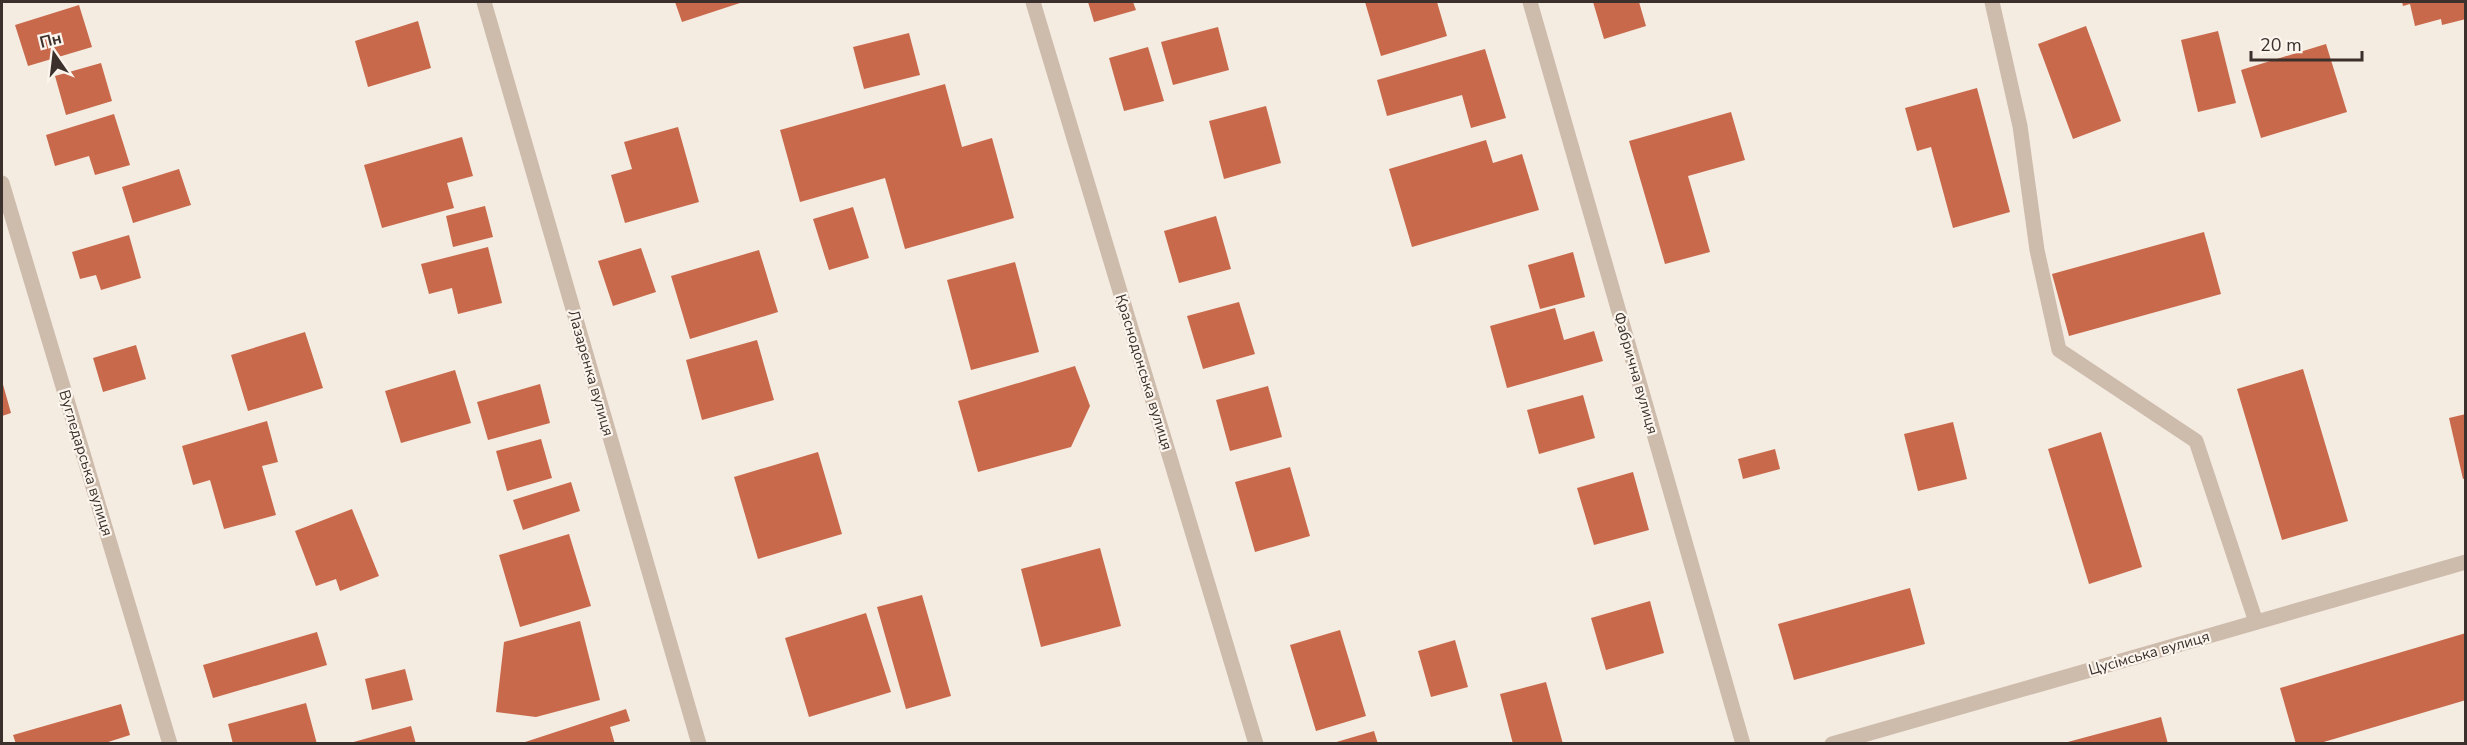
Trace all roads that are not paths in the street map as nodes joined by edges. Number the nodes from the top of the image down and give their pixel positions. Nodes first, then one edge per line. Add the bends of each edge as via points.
1 (484, 2) edge
2 (1033, 2) edge
3 (1530, 2) edge
4 (1992, 2) edge
5 (2, 183) edge
6 (2466, 562) edge
7 (2256, 622) junction
8 (170, 744) edge
9 (699, 744) edge
10 (1256, 744) edge
11 (1743, 744) edge
12 (1832, 744) edge

1 - 9 street, Лазаренка вулиця
2 - 10 street, Краснодонська вулиця
3 - 11 street, Фабрична вулиця
4 - 7 street via 2020,126 2037,250 2059,350 2196,441
5 - 8 street, Вугледарська вулиця
6 - 7 street, Цусімська вулиця
7 - 12 street, Цусімська вулиця

